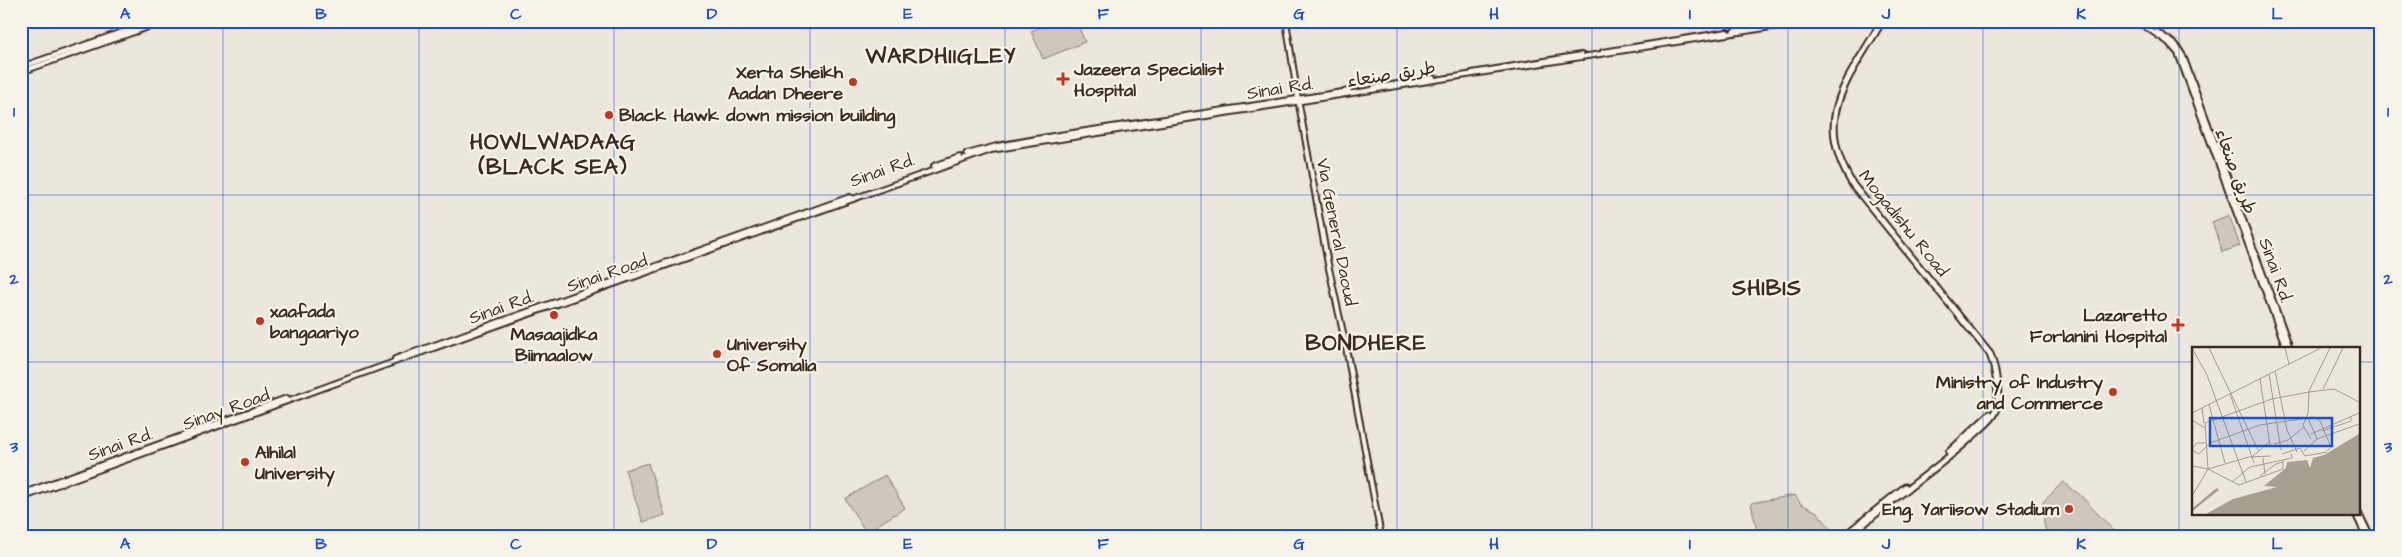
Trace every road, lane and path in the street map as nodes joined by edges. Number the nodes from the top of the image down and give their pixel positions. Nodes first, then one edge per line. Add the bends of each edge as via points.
1 (154, 21) edge
2 (164, 21) edge
3 (1286, 21) edge
4 (1791, 21) edge
5 (1810, 21) edge
6 (1882, 21) edge
7 (2137, 21) edge
8 (2141, 21) edge
9 (1749, 30) junction
10 (21, 67) edge
11 (21, 72) edge
12 (1298, 100) junction
13 (1081, 133) junction
14 (977, 154) joint
15 (920, 173) junction
16 (2286, 347) edge
17 (2290, 347) edge
18 (21, 496) edge
19 (1876, 512) junction
20 (2355, 514) edge
21 (2359, 514) edge
22 (1381, 536) edge
23 (1844, 536) edge
24 (1850, 536) edge
25 (2366, 536) edge
26 (2370, 536) edge

1 - 10 main road
2 - 11 main road
3 - 12 main road, Via General Daoud
4 - 9 main road
5 - 9 main road, طريق صنعاء
6 - 19 highway, Mogadishu Road via 1840,94 1834,125 1839,160 1853,185 1990,354 1996,378 1997,409
7 - 16 main road, طريق صنعاء via 2172,45 2178,53
8 - 17 main road, Sinai Rd. via 2173,43 2183,56
9 - 12 main road, طريق صنعاء
12 - 13 main road, طريق صنعاء
12 - 22 main road, Via General Daoud
13 - 14 main road, طريق صنعاء
13 - 15 main road, Sinai Rd. via 990,147
14 - 15 main road, Sinay Road
15 - 18 main road, Sinai Rd.
15 - 18 main road, Sinay Road
19 - 23 highway, Mogadishu Road
19 - 24 highway, Mogadishu Road
20 - 25 main road
21 - 26 main road

